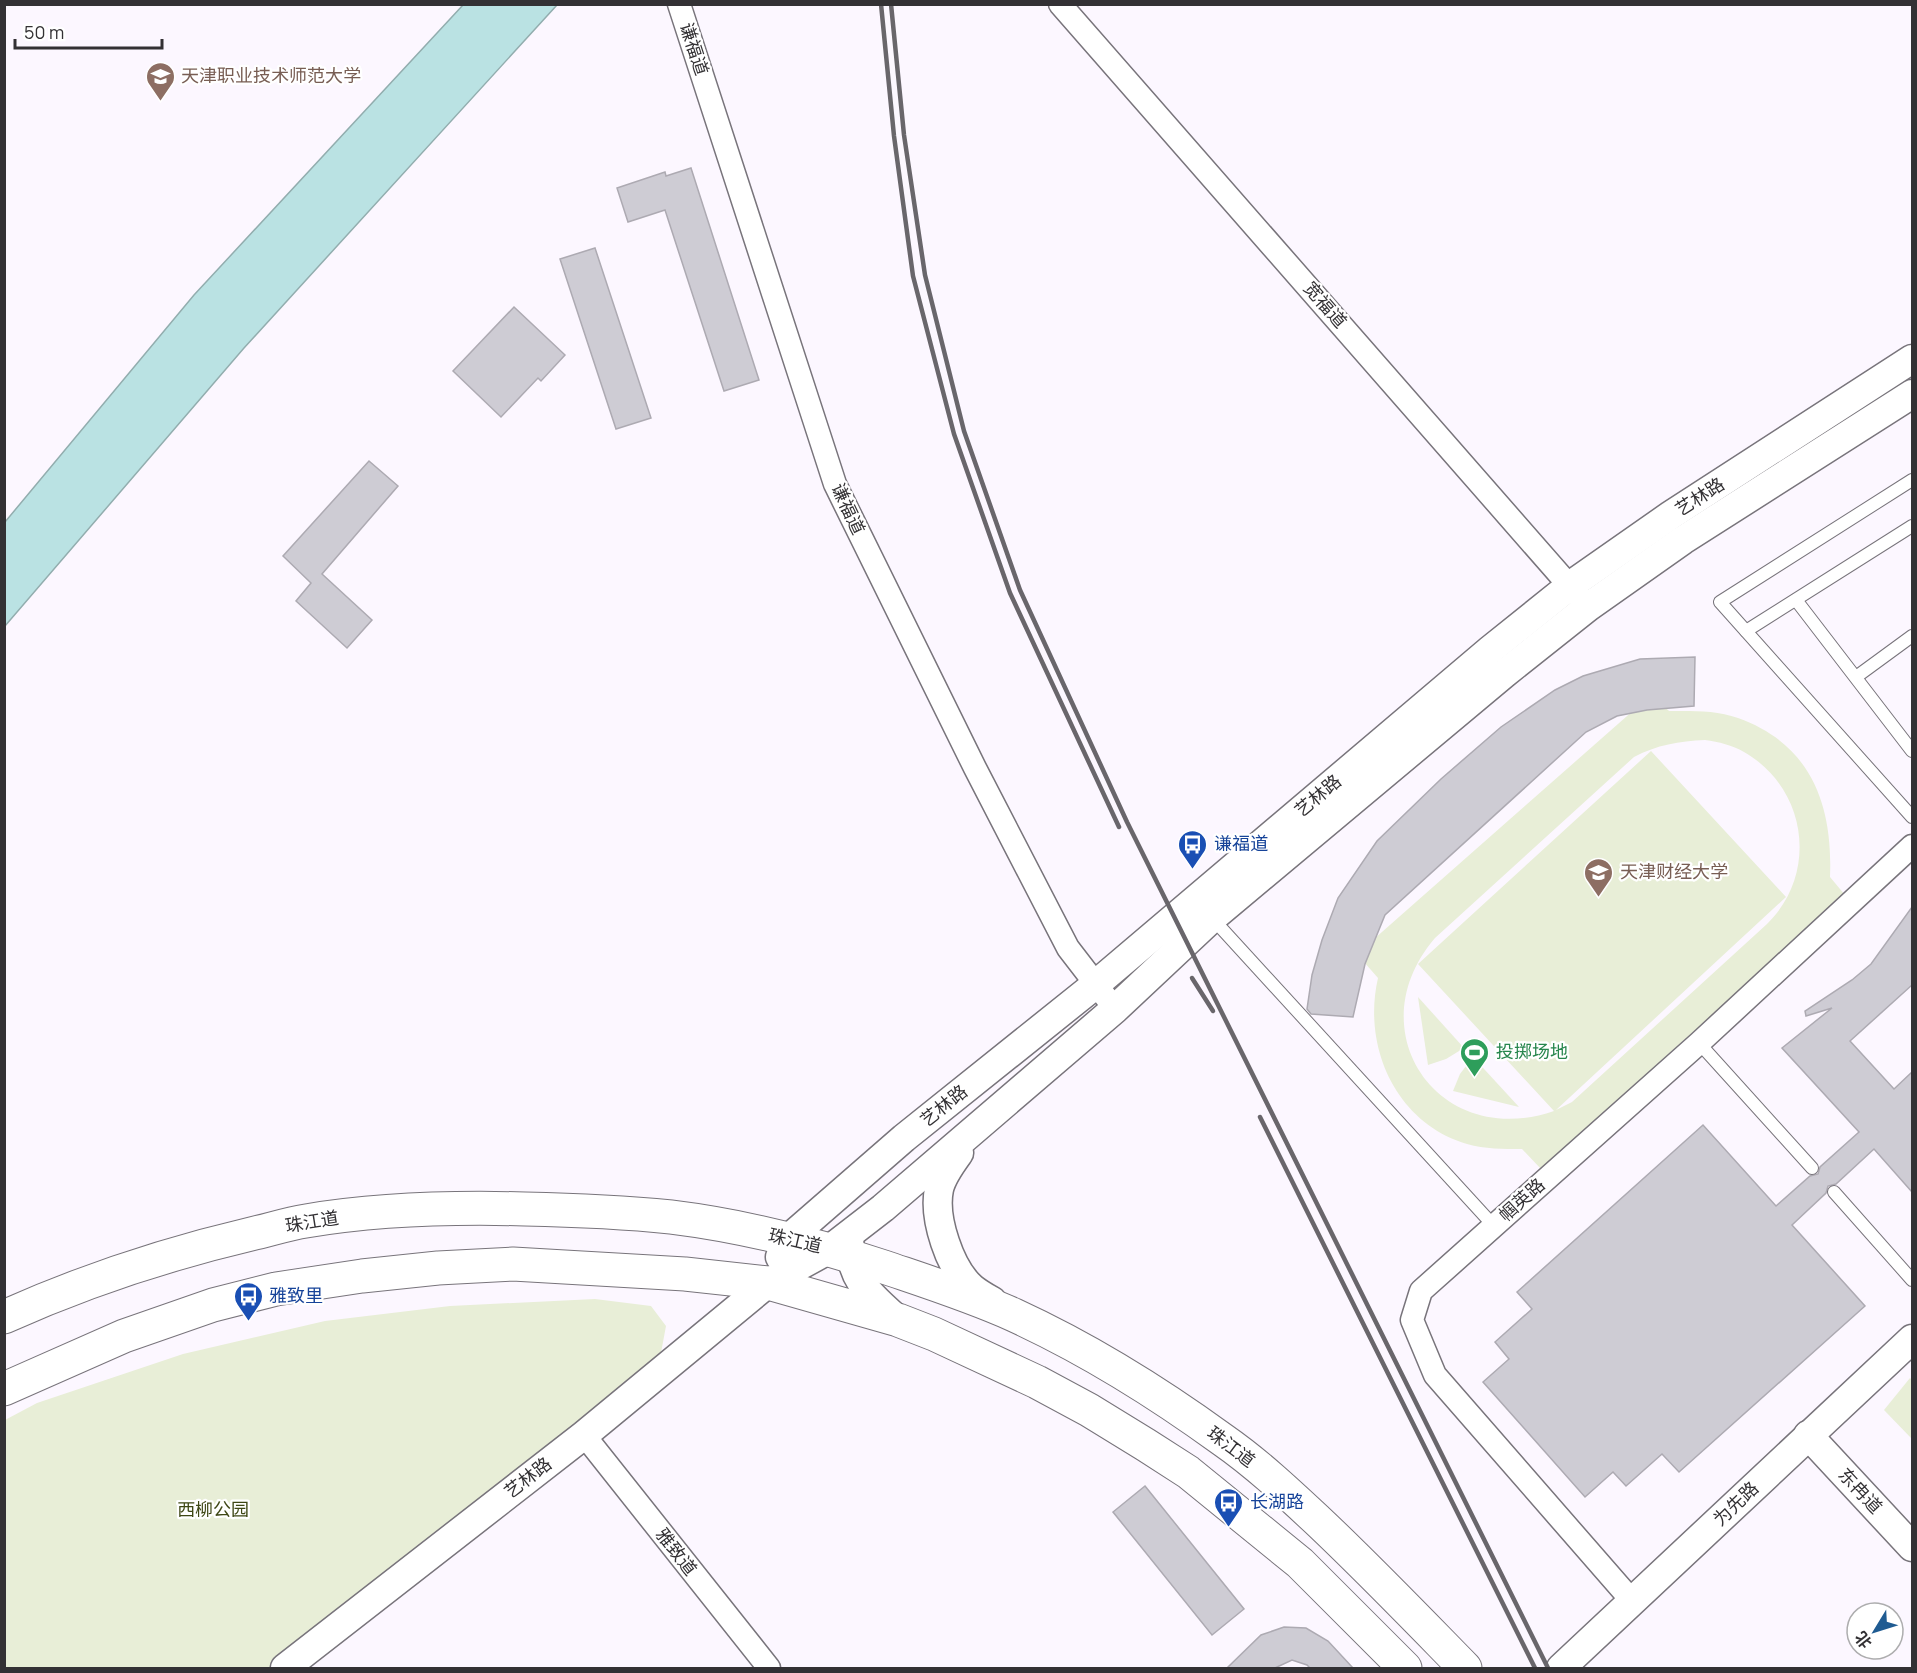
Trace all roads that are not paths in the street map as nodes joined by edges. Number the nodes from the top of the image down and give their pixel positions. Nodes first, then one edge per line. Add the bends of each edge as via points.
1 (680, 4) edge
2 (1060, 4) edge
3 (1912, 359) edge
4 (1912, 394) edge
5 (1912, 480) edge
6 (1912, 526) edge
7 (1579, 596) junction
8 (1796, 600) junction
9 (1746, 631) junction
10 (1912, 636) edge
11 (1856, 677) junction
12 (1912, 751) edge
13 (1912, 816) edge
14 (1912, 846) edge
15 (1212, 918) junction
16 (1095, 985) junction
17 (1115, 1009) junction
18 (1699, 1043) junction
19 (979, 1127) junction
20 (904, 1137) junction
21 (1812, 1168) dead end
22 (1834, 1192) dead end
23 (1493, 1225) junction
24 (788, 1239) junction
25 (843, 1246) junction
26 (1912, 1280) edge
27 (768, 1283) junction
28 (1013, 1315) junction
29 (4, 1317) edge
30 (898, 1320) junction
31 (1907, 1348) edge
32 (4, 1389) edge
33 (584, 1435) junction
34 (1808, 1435) junction
35 (1912, 1547) edge
36 (1633, 1602) junction
37 (285, 1668) edge
38 (769, 1668) edge
39 (1405, 1668) edge
40 (1465, 1668) edge
41 (1561, 1668) edge

1 - 16 street, 谦福道 via 835,484 1063,938
2 - 7 street, 宽福道
3 - 7 street, 艺林路 via 1671,515
4 - 7 street, 艺林路 via 1683,540
5 - 9 lane via 1720,602
6 - 8 lane
7 - 15 street, 艺林路 via 1505,673
7 - 16 street, 艺林路 via 1481,658
8 - 9 lane
8 - 11 lane
9 - 13 lane
10 - 11 lane
11 - 12 lane
14 - 18 street, 帼英路
15 - 17 street, 艺林路
15 - 23 lane
16 - 17 street, 谦福道
16 - 20 street, 艺林路
17 - 19 street, 艺林路
18 - 21 lane
18 - 23 street, 帼英路
19 - 25 street, 艺林路
19 - 28 street via 947,1169 939,1188 941,1227 954,1264 971,1287
20 - 24 street, 艺林路
20 - 25 street via 861,1193 851,1213
22 - 26 lane
23 - 36 street, 帼英路 via 1421,1291 1412,1320 1435,1374
24 - 25 main road, 珠江道
24 - 27 street, 艺林路
24 - 29 main road, 珠江道 via 673,1218 596,1210 399,1210 305,1221 212,1243 150,1260
25 - 27 street, 艺林路
25 - 28 main road, 珠江道
25 - 30 street via 862,1285
27 - 30 main road
27 - 32 main road via 513,1264 362,1276 276,1288 213,1305 124,1336
27 - 33 street, 艺林路
28 - 40 main road, 珠江道 via 1135,1380 1227,1443 1281,1486 1366,1566
30 - 39 main road via 1037,1382 1188,1472 1300,1563
31 - 34 street, 为先路
33 - 37 street, 艺林路
33 - 38 street, 雅致道
34 - 35 street, 东冉道
34 - 36 street, 为先路
36 - 41 street, 为先路

